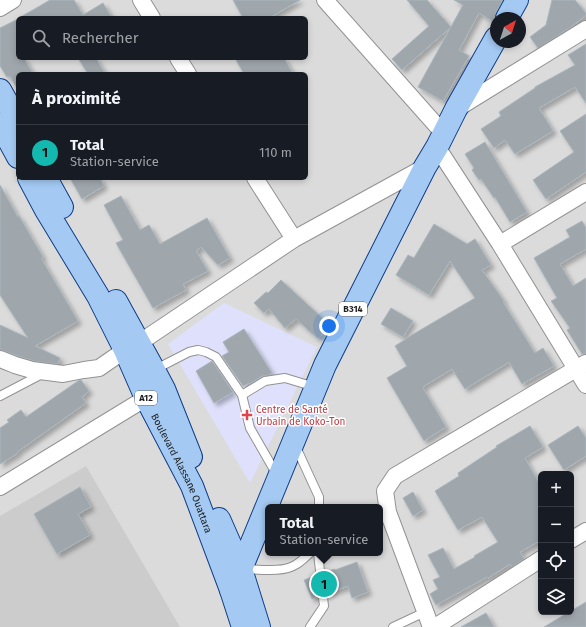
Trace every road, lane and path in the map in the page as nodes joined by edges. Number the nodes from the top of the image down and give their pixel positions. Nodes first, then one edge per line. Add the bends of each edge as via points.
1 (13, 0) edge
2 (141, 0) edge
3 (325, 0) edge
4 (517, 0) edge
5 (0, 8) edge
6 (510, 12) edge
7 (151, 16) edge
8 (586, 29) edge
9 (490, 48) edge
10 (179, 60) edge
11 (187, 72) edge
12 (0, 90) edge
13 (456, 109) junction
14 (16, 118) edge
15 (0, 124) edge
16 (440, 141) junction
17 (16, 153) edge
18 (425, 167) junction
19 (30, 180) edge
20 (47, 180) edge
21 (256, 180) edge
22 (586, 192) edge
23 (294, 239) junction
24 (500, 244) junction
25 (132, 347) junction
26 (0, 358) edge
27 (581, 366) edge
28 (154, 370) junction
29 (46, 372) junction
30 (586, 385) edge
31 (316, 387) junction
32 (155, 394) junction
33 (242, 395) junction
34 (0, 396) edge
35 (293, 442) junction
36 (279, 478) junction
37 (0, 487) edge
38 (268, 504) edge
39 (319, 504) edge
40 (265, 511) edge
41 (586, 531) edge
42 (574, 538) edge
43 (307, 556) edge
44 (318, 556) edge
45 (538, 561) edge
46 (241, 568) junction
47 (231, 590) junction
48 (425, 612) junction
49 (243, 627) edge
50 (259, 627) edge
51 (310, 627) edge
52 (393, 627) edge
53 (431, 627) edge
54 (435, 627) edge

1 - 5 street
2 - 7 street
3 - 16 street
4 - 6 main road
8 - 13 street
9 - 13 main road, B314
10 - 11 street
12 - 14 main road
13 - 16 main road, B314
15 - 17 main road
16 - 18 main road, B314
16 - 24 street
18 - 23 street
18 - 31 main road, B314
19 - 25 main road, Boulevard Alassane Ouattara / A12 via 98,296
20 - 25 main road, Boulevard Alassane Ouattara / A12 via 104,280
21 - 23 street
22 - 24 street
23 - 25 street
24 - 27 street
25 - 28 main road, Boulevard Alassane Ouattara / A12
25 - 29 street via 99,368 63,374
25 - 32 main road, Boulevard Alassane Ouattara / A12
26 - 29 street via 32,370
27 - 30 street
27 - 48 street via 395,476 385,491 388,512
28 - 32 main road, Boulevard Alassane Ouattara / A12
28 - 33 lane via 189,352 202,351 216,357
29 - 34 lane
31 - 33 lane via 285,378 265,381
31 - 35 main road, B314
32 - 37 street
32 - 46 main road, Boulevard Alassane Ouattara / A12 via 197,470
32 - 47 main road, Boulevard Alassane Ouattara / A12
33 - 36 lane via 250,428
35 - 36 main road, B314
35 - 39 lane via 319,498
36 - 38 main road, B314
40 - 46 main road, B314
41 - 42 street
43 - 46 lane via 295,566 286,569
44 - 51 lane via 324,606
45 - 54 street
46 - 47 main road, B314
46 - 50 main road, Boulevard Alassane Ouattara / A12
47 - 49 main road, Boulevard Alassane Ouattara / A12
48 - 52 lane
48 - 53 street

